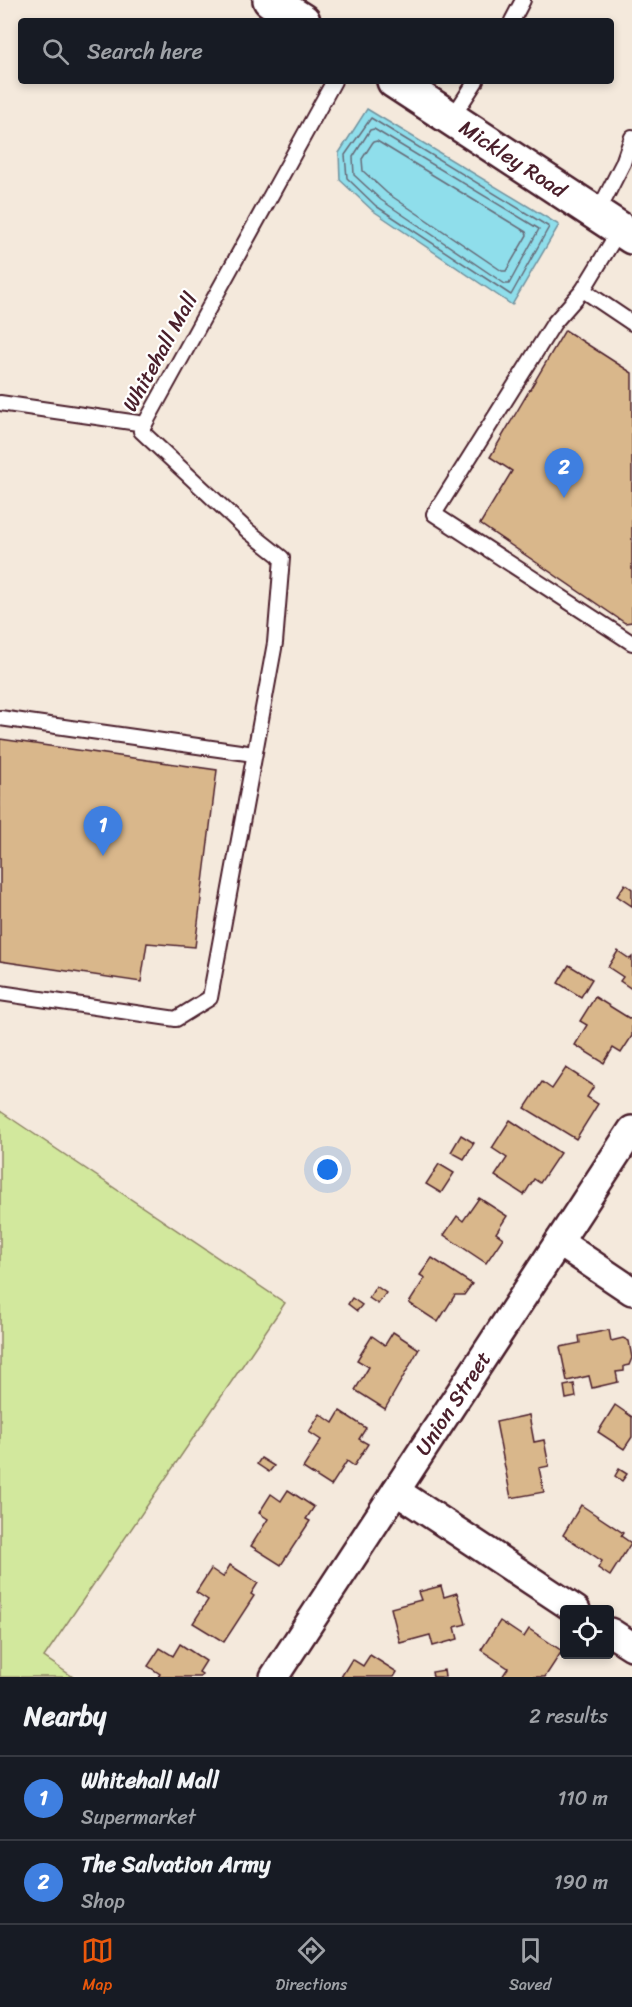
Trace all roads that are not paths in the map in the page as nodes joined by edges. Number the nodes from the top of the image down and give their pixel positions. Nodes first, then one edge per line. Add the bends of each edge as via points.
1 (270, 0) edge
2 (523, 0) edge
3 (298, 18) edge
4 (514, 18) edge
5 (332, 84) edge
6 (399, 84) edge
7 (474, 84) edge
8 (452, 118) junction
9 (632, 137) edge
10 (616, 226) edge
11 (584, 290) junction
12 (632, 323) edge
13 (0, 403) edge
14 (145, 424) junction
15 (632, 643) edge
16 (0, 718) edge
17 (254, 754) junction
18 (0, 993) edge
19 (632, 1130) edge
20 (559, 1242) junction
21 (632, 1291) edge
22 (396, 1491) junction
23 (568, 1605) edge
24 (614, 1635) edge
25 (632, 1646) edge
26 (274, 1677) edge

1 - 3 street
2 - 4 lane
5 - 14 lane, Whitehall Mall
6 - 8 street, Mickley Road
7 - 8 lane
8 - 10 street, Mickley Road
9 - 10 lane via 623,163
10 - 11 lane
11 - 12 lane
11 - 15 lane via 554,323 434,514
13 - 14 lane
14 - 17 lane, Whitehall Mall via 141,431 282,558 275,643
16 - 17 lane
17 - 18 lane, Whitehall Mall via 210,998 176,1019
19 - 20 street, Union Street
20 - 21 street
20 - 22 street, Union Street
22 - 23 street
22 - 26 street, Union Street
24 - 25 street

